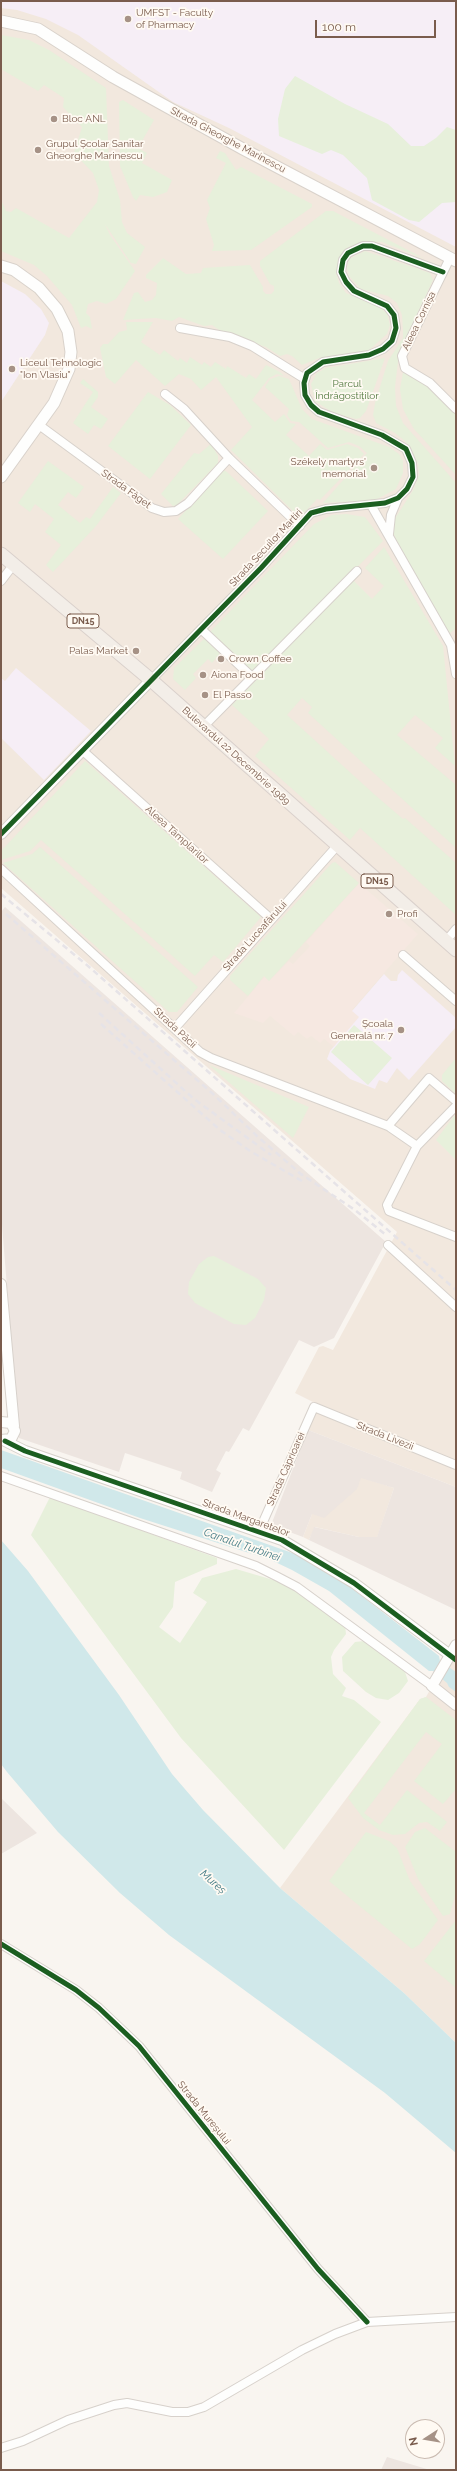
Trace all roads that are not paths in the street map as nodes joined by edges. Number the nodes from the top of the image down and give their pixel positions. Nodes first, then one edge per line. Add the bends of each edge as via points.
1 (1, 21) edge
2 (453, 259) edge
3 (1, 266) edge
4 (443, 272) junction
5 (180, 328) dead end
6 (304, 377) junction
7 (165, 394) dead end
8 (456, 409) edge
9 (39, 425) junction
10 (228, 458) junction
11 (1, 477) edge
12 (398, 498) junction
13 (371, 505) junction
14 (300, 526) junction
15 (389, 534) junction
16 (1, 554) edge
17 (1, 561) edge
18 (14, 564) junction
19 (357, 571) dead end
20 (1, 581) edge
21 (201, 629) junction
22 (456, 674) edge
23 (252, 677) junction
24 (151, 680) junction
25 (204, 726) junction
26 (83, 751) junction
27 (1, 834) edge
28 (337, 846) junction
29 (1, 869) edge
30 (271, 918) junction
31 (456, 929) edge
32 (446, 941) junction
33 (456, 950) edge
34 (403, 955) dead end
35 (456, 1001) edge
36 (175, 1028) junction
37 (456, 1101) edge
38 (456, 1106) edge
39 (388, 1126) junction
40 (417, 1146) junction
41 (456, 1237) edge
42 (388, 1245) dead end
43 (1, 1284) edge
44 (456, 1307) edge
45 (11, 1400) junction
46 (314, 1407) joint
47 (1, 1420) edge
48 (14, 1426) junction
49 (6, 1439) edge
50 (456, 1466) edge
51 (1, 1476) edge
52 (259, 1531) junction
53 (456, 1645) edge
54 (451, 1660) edge
55 (434, 1683) junction
56 (456, 1705) edge
57 (1, 1944) edge
58 (456, 2316) edge
59 (367, 2322) junction
60 (1, 2448) edge

1 - 2 main road, Strada Gheorghe Marinescu via 38,29 113,77 230,142
2 - 4 street, Aleea Cornișa
3 - 9 main road via 14,270 39,288 57,309 68,331 71,352 69,369 63,386
4 - 6 street via 386,249 368,246 354,249 343,260 343,277 354,290 386,306 394,315 396,328 392,341 383,349 369,355 323,362
4 - 8 street, Aleea Cornișa via 402,356 405,368 430,383
5 - 6 street via 230,337 252,346
6 - 12 street via 306,395 311,405 319,412 382,435 406,450 412,463 413,477 407,489
7 - 10 street via 184,409
9 - 10 street, Strada Făget via 152,508 164,512 176,511 188,503
9 - 11 main road
10 - 14 street
12 - 13 street, Strada Secuilor Martiri
12 - 15 street via 391,515
13 - 14 street, Strada Secuilor Martiri via 311,513
13 - 15 street
14 - 21 street, Strada Secuilor Martiri
15 - 22 street via 451,645
16 - 18 main road, Bulevardul 22 Decembrie 1989 / DN15
17 - 18 main road, Bulevardul 22 Decembrie 1989 / DN15
18 - 20 street
18 - 24 main road, Bulevardul 22 Decembrie 1989 / DN15
19 - 23 street
21 - 23 street
21 - 24 street, Strada Secuilor Martiri
23 - 25 street
24 - 25 main road, Bulevardul 22 Decembrie 1989 / DN15
24 - 26 street, Strada Secuilor Martiri
25 - 28 main road, Bulevardul 22 Decembrie 1989 / DN15
26 - 27 street, Strada Secuilor Martiri
26 - 30 street, Aleea Tâmplarilor
28 - 30 street, Strada Luceafărului
28 - 32 main road, Bulevardul 22 Decembrie 1989 / DN15
29 - 36 street, Strada Păcii
30 - 36 street, Strada Luceafărului
31 - 32 street
32 - 33 main road, Bulevardul 22 Decembrie 1989 / DN15
34 - 35 street
36 - 39 street, Strada Păcii via 200,1052 211,1058
37 - 39 street via 429,1078
38 - 40 street
39 - 40 street, Strada Păcii
40 - 41 street via 387,1205 388,1210
42 - 44 street
43 - 45 street
45 - 47 street
45 - 48 street
46 - 50 street, Strada Livezii
46 - 52 street, Strada Căprioarei
47 - 48 street
48 - 49 street
49 - 52 street, Strada Margaretelor via 17,1447
51 - 55 street via 278,1576
52 - 54 street, Strada Margaretelor via 301,1549 354,1583
53 - 54 street
54 - 55 street
55 - 56 street
57 - 59 street, Strada Mureșului via 76,1990 139,2046 318,2269
58 - 59 street
59 - 60 street via 302,2350 204,2407 188,2412 172,2412 132,2404 114,2405 68,2420 23,2441

